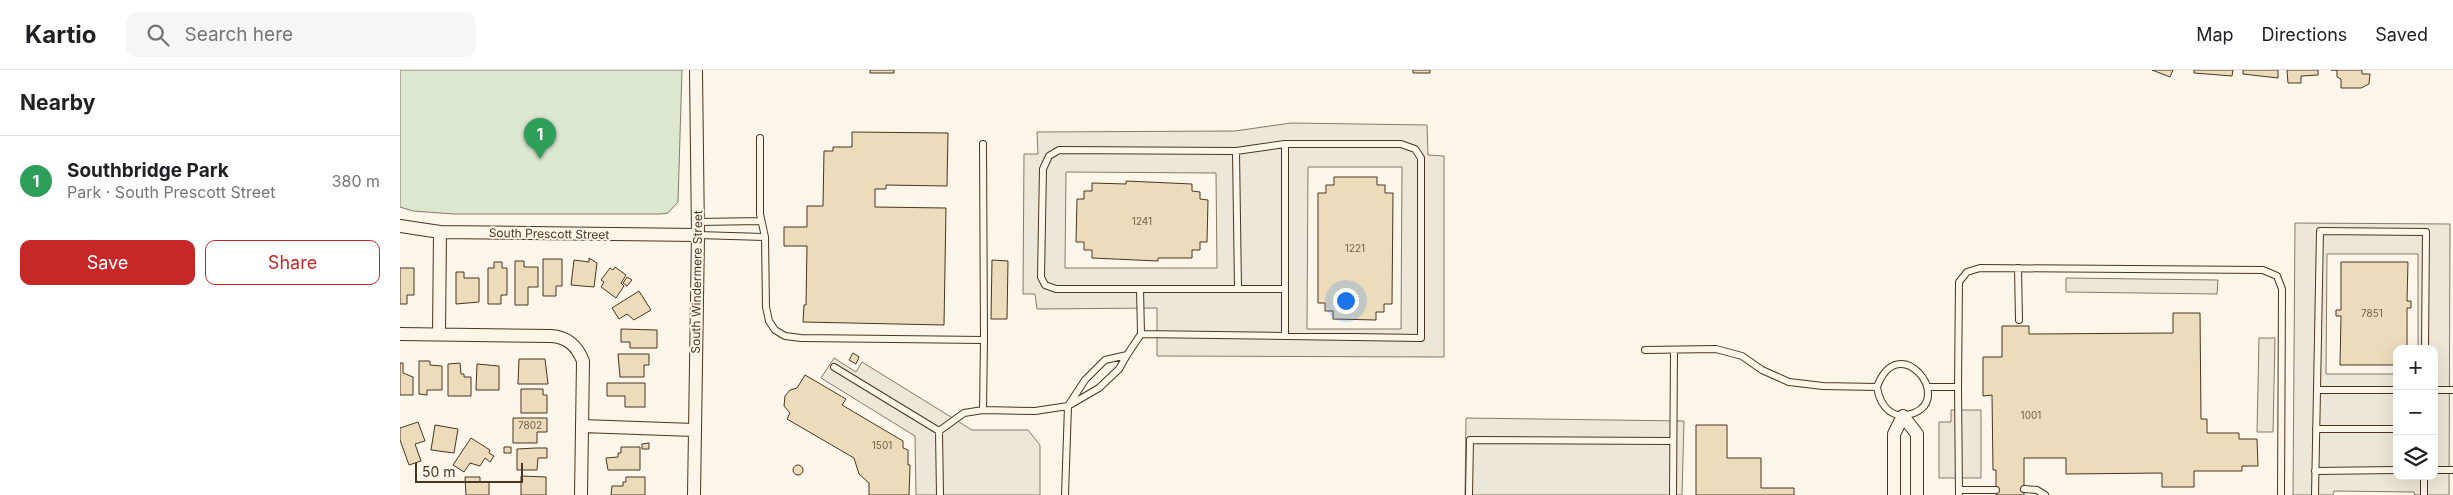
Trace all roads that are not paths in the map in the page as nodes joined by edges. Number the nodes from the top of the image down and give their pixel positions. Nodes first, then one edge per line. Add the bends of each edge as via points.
1 (696, 70) edge
2 (760, 138) dead end
3 (983, 144) dead end
4 (1285, 144) junction
5 (1236, 151) junction
6 (761, 221) junction
7 (698, 222) junction
8 (400, 226) edge
9 (440, 232) junction
10 (698, 235) junction
11 (765, 237) junction
12 (2018, 268) junction
13 (1140, 289) junction
14 (1238, 289) junction
15 (1285, 289) junction
16 (2019, 320) dead end
17 (400, 334) edge
18 (439, 334) junction
19 (1141, 334) junction
20 (1285, 336) junction
21 (984, 340) junction
22 (2425, 345) edge
23 (1645, 350) dead end
24 (1674, 350) junction
25 (1127, 355) junction
26 (834, 366) dead end
27 (1877, 387) junction
28 (1928, 387) junction
29 (1958, 388) junction
30 (2317, 390) junction
31 (2393, 390) edge
32 (2438, 390) edge
33 (2453, 390) edge
34 (1068, 406) junction
35 (983, 410) junction
36 (1903, 416) junction
37 (582, 426) junction
38 (2393, 429) edge
39 (694, 430) junction
40 (2316, 430) junction
41 (939, 431) junction
42 (1674, 441) junction
43 (2393, 470) edge
44 (2438, 470) edge
45 (2453, 470) edge
46 (2315, 471) junction
47 (2424, 480) edge
48 (2024, 489) dead end
49 (1996, 490) dead end
50 (1959, 493) edge
51 (581, 495) edge
52 (694, 495) edge
53 (940, 495) edge
54 (1065, 495) edge
55 (1469, 495) edge
56 (1673, 495) edge
57 (1894, 495) edge
58 (1917, 495) edge
59 (2045, 495) edge
60 (2281, 495) edge
61 (2315, 495) edge
62 (2424, 495) edge

1 - 7 street, South Windermere Street
2 - 6 lane
3 - 21 lane
4 - 5 lane
4 - 15 lane
4 - 20 lane via 1401,144 1415,149 1421,158 1421,168 1420,338
5 - 13 lane via 1059,150 1049,156 1043,169 1041,277 1045,285 1056,289
5 - 14 lane
6 - 7 lane
6 - 11 lane
7 - 10 street, South Windermere Street
8 - 9 street, South Prescott Street
9 - 10 street, South Prescott Street
9 - 18 street
10 - 11 lane
10 - 39 street, South Windermere Street
11 - 21 lane via 766,307 769,321 785,336
12 - 16 lane
12 - 29 lane via 1980,268 1967,272 1959,282
12 - 60 lane via 2263,270 2277,276 2282,289
13 - 14 lane
13 - 19 lane
14 - 15 lane
15 - 20 lane
17 - 18 street
18 - 37 street via 552,336 568,340 583,361
19 - 20 lane
19 - 25 lane
21 - 35 lane
22 - 30 lane via 2426,232 2320,231
23 - 24 lane
24 - 27 lane via 1716,349 1742,356 1762,370 1789,382
24 - 42 lane
25 - 34 lane via 1120,369 1099,388
25 - 34 lane via 1105,360
26 - 41 lane
27 - 28 lane via 1882,375 1891,367 1904,364 1916,368
27 - 36 lane via 1884,407 1890,413
28 - 29 lane
28 - 36 lane via 1926,401 1916,412
29 - 50 lane
30 - 31 lane
30 - 40 lane
32 - 33 lane
34 - 35 lane via 1035,411
34 - 54 lane
35 - 41 lane via 964,413
36 - 57 street via 1894,434
36 - 58 street via 1917,434
37 - 39 street
37 - 51 street
38 - 40 lane
39 - 52 street, South Windermere Street
40 - 46 lane
41 - 53 lane
42 - 55 lane via 1470,440
42 - 56 lane
43 - 46 lane
44 - 45 lane
46 - 61 lane
47 - 62 lane
48 - 59 lane via 2037,490
49 - 50 lane

